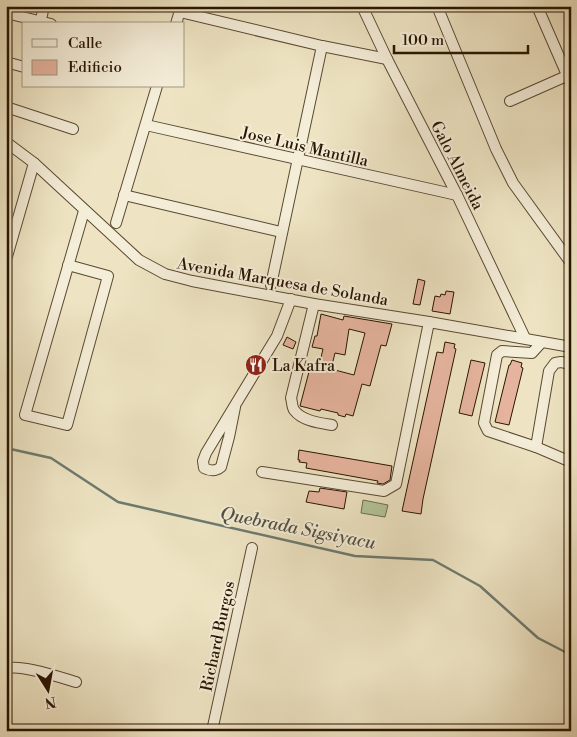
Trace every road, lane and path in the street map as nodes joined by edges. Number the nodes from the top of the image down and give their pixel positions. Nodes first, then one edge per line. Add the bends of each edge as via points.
1 (44, 6) edge
2 (362, 6) edge
3 (437, 6) edge
4 (537, 6) edge
5 (180, 9) edge
6 (6, 12) edge
7 (40, 22) edge
8 (177, 22) edge
9 (322, 46) junction
10 (387, 59) junction
11 (6, 62) edge
12 (22, 66) edge
13 (570, 78) edge
14 (156, 88) edge
15 (510, 100) dead end
16 (6, 107) edge
17 (146, 125) junction
18 (73, 129) dead end
19 (6, 142) edge
20 (298, 159) junction
21 (34, 163) junction
22 (124, 195) junction
23 (457, 195) junction
24 (84, 211) junction
25 (116, 223) dead end
26 (281, 232) junction
27 (6, 260) edge
28 (571, 263) edge
29 (68, 265) junction
30 (271, 285) dead end
31 (291, 299) junction
32 (314, 304) junction
33 (429, 322) junction
34 (525, 338) junction
35 (542, 342) junction
36 (571, 347) edge
37 (571, 364) edge
38 (235, 406) junction
39 (332, 425) dead end
40 (536, 447) junction
41 (571, 462) edge
42 (262, 472) dead end
43 (252, 548) dead end
44 (6, 669) edge
45 (76, 682) dead end
46 (212, 731) edge

1 - 7 street
2 - 10 street, Galo Almeida
3 - 28 street via 513,183
4 - 13 street
5 - 8 street
5 - 9 street
6 - 7 street
9 - 10 street
9 - 20 street
10 - 23 street, Galo Almeida
11 - 12 street
13 - 15 street
14 - 17 street
16 - 18 street
17 - 20 street, Jose Luis Mantilla
17 - 22 street
19 - 21 street, Avenida Marquesa de Solanda
20 - 23 street, Jose Luis Mantilla
20 - 26 street
21 - 24 street, Avenida Marquesa de Solanda
21 - 27 street
22 - 25 street
22 - 26 street
23 - 34 street, Galo Almeida
24 - 29 street
24 - 31 street, Avenida Marquesa de Solanda via 139,260 165,274
26 - 30 street
29 - 29 street via 25,415 67,425 108,276
31 - 32 street, Avenida Marquesa de Solanda
31 - 38 street via 277,336
32 - 33 street, Avenida Marquesa de Solanda
32 - 39 street via 291,398 293,409 303,417
33 - 34 street, Avenida Marquesa de Solanda
33 - 42 street via 396,484 384,491
34 - 35 street, Avenida Marquesa de Solanda
35 - 36 street, Avenida Marquesa de Solanda
35 - 40 street via 532,353 499,352 484,423 488,431
37 - 40 street via 555,363 550,371
38 - 38 street via 202,461 207,470 221,467
40 - 41 street
43 - 46 street, Richard Burgos
44 - 45 street via 22,668

